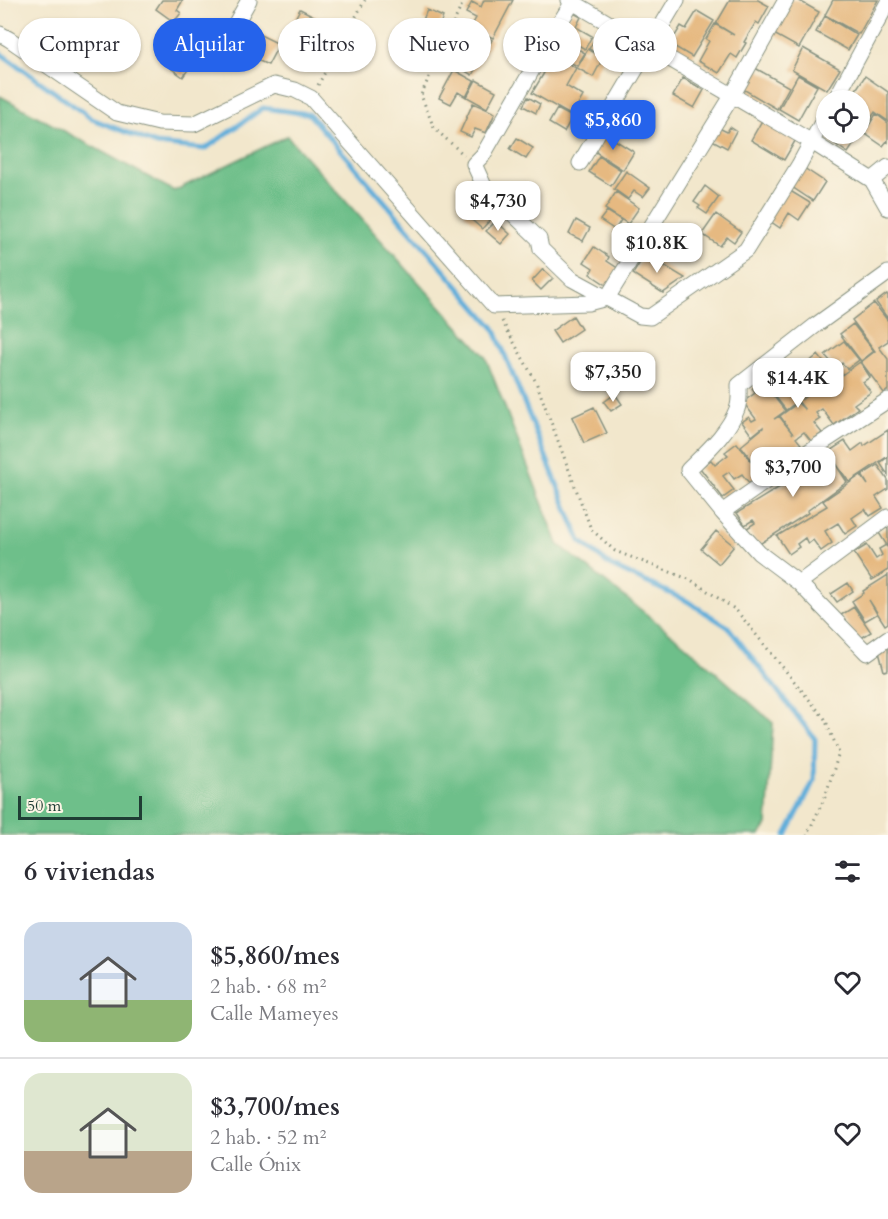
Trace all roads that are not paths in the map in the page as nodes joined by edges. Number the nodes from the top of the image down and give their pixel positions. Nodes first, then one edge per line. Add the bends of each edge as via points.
1 (249, 0) edge
2 (677, 0) edge
3 (786, 0) edge
4 (572, 1) edge
5 (888, 2) edge
6 (239, 18) edge
7 (600, 18) edge
8 (667, 18) edge
9 (0, 34) edge
10 (677, 64) edge
11 (635, 72) edge
12 (840, 90) edge
13 (732, 96) junction
14 (816, 134) edge
15 (812, 141) junction
16 (580, 163) dead end
17 (888, 167) edge
18 (872, 180) junction
19 (888, 208) edge
20 (888, 273) edge
21 (607, 298) junction
22 (888, 400) edge
23 (722, 512) junction
24 (888, 517) edge
25 (799, 583) junction
26 (888, 638) edge

1 - 6 street
2 - 8 street
3 - 13 street
4 - 7 street
4 - 21 street via 483,155 474,164 484,186 539,238 542,249 572,279
5 - 12 street
9 - 21 street via 117,113 159,123 194,124 274,85 295,90 311,98 494,306 588,303
10 - 13 street
11 - 16 street
13 - 15 street
13 - 21 street
14 - 15 street
15 - 18 street
15 - 21 street via 746,250 650,317 640,316
17 - 18 street
18 - 19 street
20 - 23 street via 739,385 738,408 728,426 688,470
22 - 23 street
23 - 25 street via 759,553
24 - 25 street
25 - 26 street via 867,653

